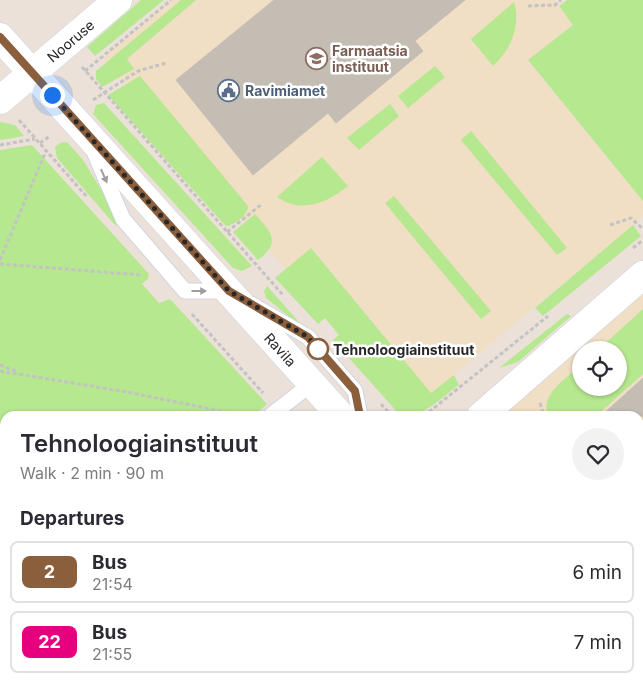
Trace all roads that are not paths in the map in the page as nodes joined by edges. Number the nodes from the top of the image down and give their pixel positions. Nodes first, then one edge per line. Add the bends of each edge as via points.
1 (118, 0) edge
2 (0, 37) edge
3 (32, 72) junction
4 (0, 100) edge
5 (643, 275) edge
6 (229, 291) junction
7 (311, 384) junction
8 (276, 411) edge
9 (336, 411) edge
10 (359, 411) edge
11 (487, 411) edge

1 - 3 street, Nooruse
2 - 3 street, Ravila
3 - 4 street, Nooruse
3 - 6 street, Ravila
5 - 11 street
6 - 7 street, Ravila
6 - 10 lane via 308,337 355,391
7 - 8 lane
7 - 9 street, Ravila

